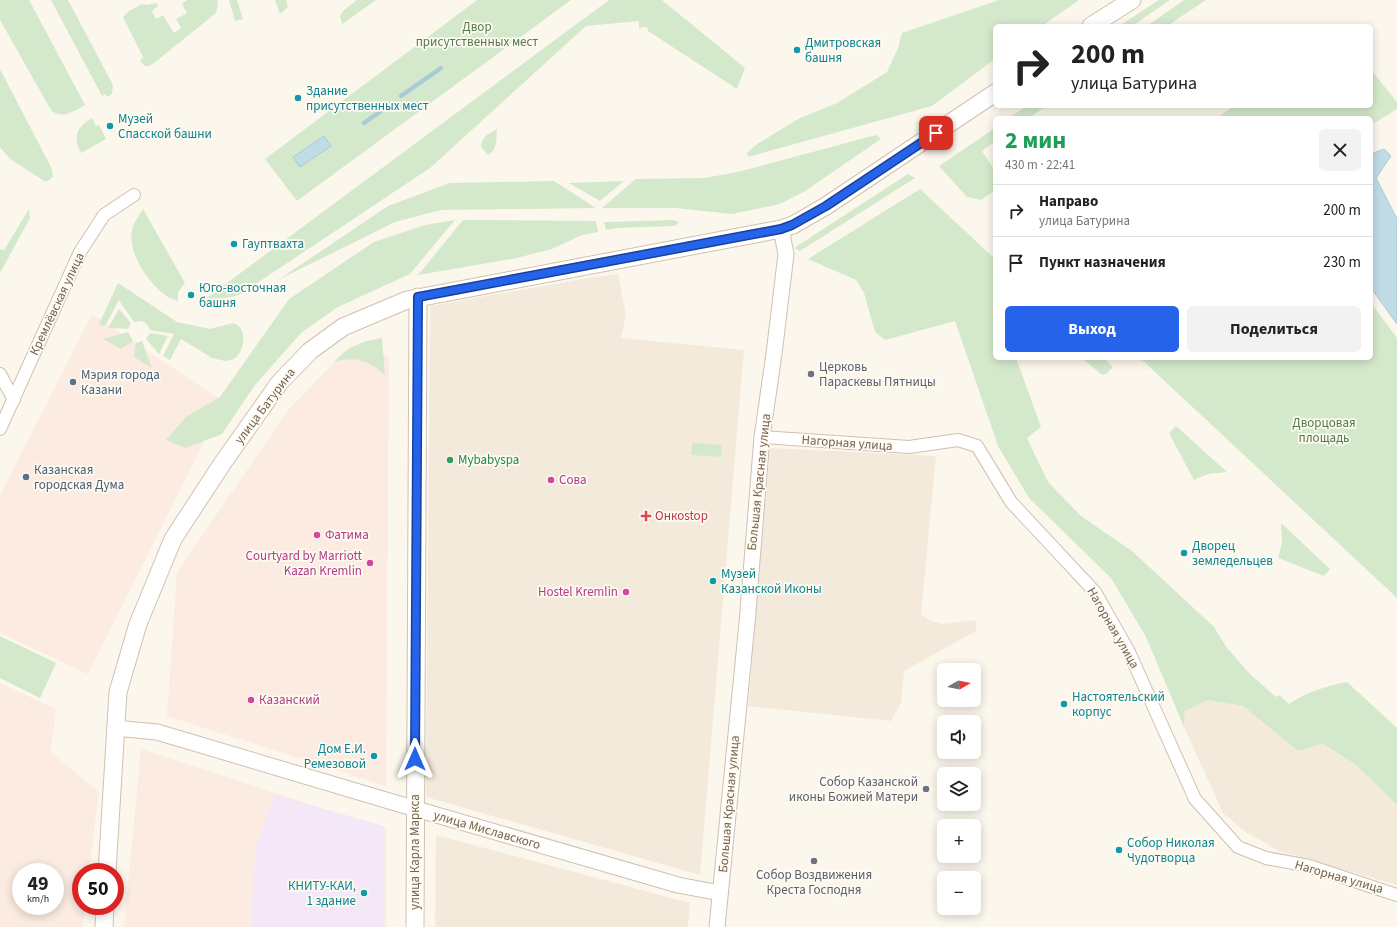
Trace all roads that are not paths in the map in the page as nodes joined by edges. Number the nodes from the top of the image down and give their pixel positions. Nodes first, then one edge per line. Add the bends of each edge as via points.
1 (1132, 0) edge
2 (1094, 24) edge
3 (993, 94) edge
4 (134, 195) dead end
5 (781, 229) junction
6 (413, 299) junction
7 (0, 374) edge
8 (14, 400) junction
9 (0, 429) edge
10 (762, 437) junction
11 (115, 728) junction
12 (410, 808) junction
13 (108, 863) edge
14 (720, 893) junction
15 (1397, 895) edge
16 (105, 915) edge
17 (104, 927) edge
18 (405, 927) edge
19 (415, 927) edge
20 (717, 927) edge

1 - 2 main road
3 - 5 main road, улица Батурина via 826,206
4 - 8 street, Кремлёвская улица via 104,215 80,252
5 - 6 main road, улица Батурина
5 - 10 street, Большая Красная улица via 786,254
6 - 11 main road, улица Батурина via 343,327 310,351 280,382 222,464 173,539 152,589 138,624 118,692
6 - 12 main road, улица Карла Маркса
7 - 8 street
8 - 9 street, Кремлёвская улица
10 - 14 street, Большая Красная улица via 747,623
10 - 15 street, Нагорная улица via 909,447 958,440 977,446 1011,502 1095,592 1129,652 1195,798 1238,847 1266,858 1309,866
11 - 12 street, улица Миславского via 157,732
11 - 13 main road, улица Батурина
12 - 14 street, улица Миславского via 678,885
12 - 18 main road, улица Карла Маркса
12 - 19 main road, улица Карла Маркса
14 - 20 street, Большая Красная улица
16 - 17 main road

